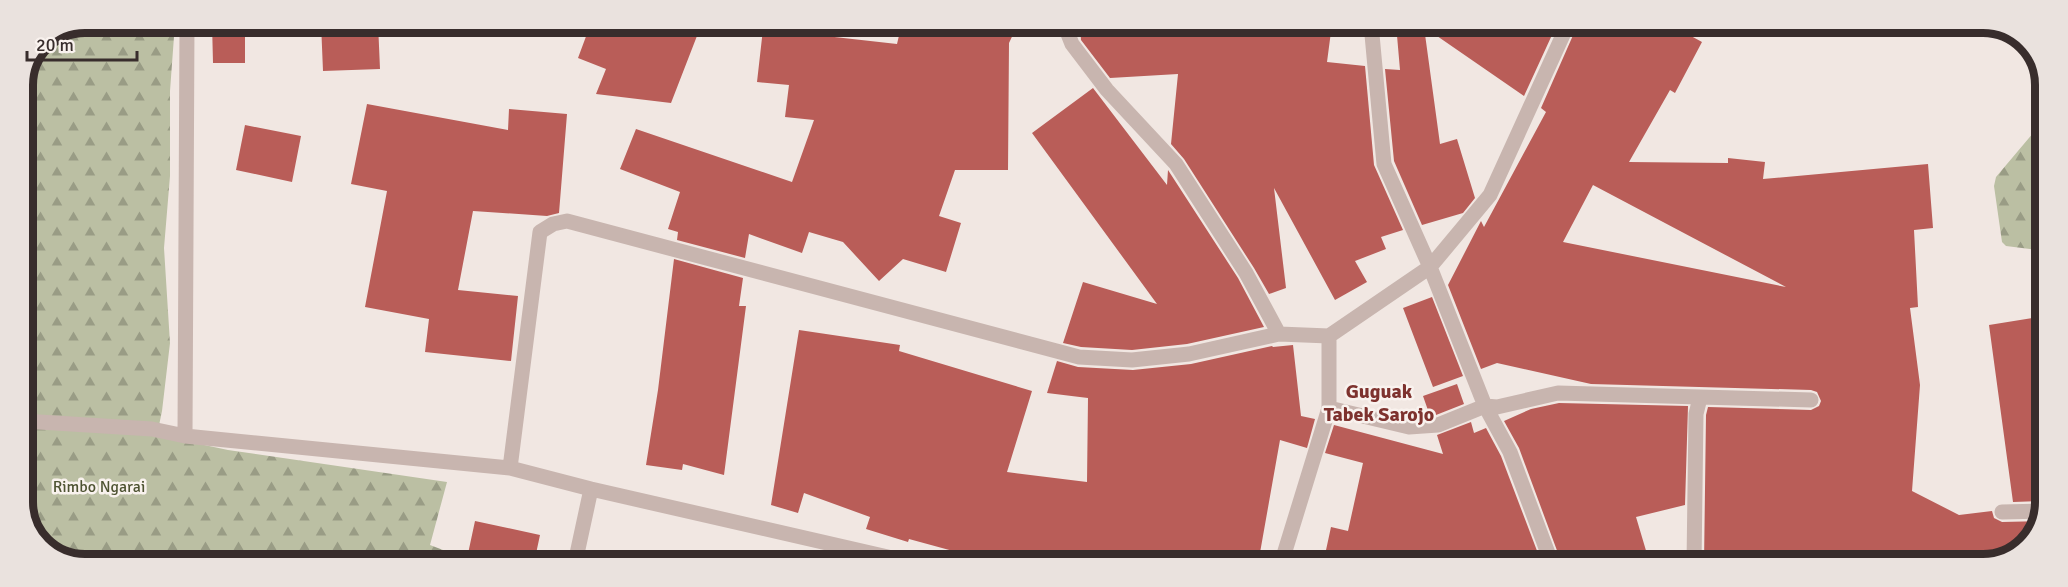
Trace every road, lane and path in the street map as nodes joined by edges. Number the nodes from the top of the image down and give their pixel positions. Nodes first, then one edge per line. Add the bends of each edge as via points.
1 (187, 33) edge
2 (1068, 33) edge
3 (1372, 33) edge
4 (1564, 33) edge
5 (1430, 267) junction
6 (1280, 334) junction
7 (1329, 336) junction
8 (1700, 398) junction
9 (1811, 400) dead end
10 (1485, 405) junction
11 (1329, 408) junction
12 (33, 422) edge
13 (185, 436) junction
14 (510, 468) junction
15 (591, 489) junction
16 (2034, 511) edge
17 (2002, 512) dead end
18 (577, 554) edge
19 (875, 554) edge
20 (1284, 554) edge
21 (1548, 554) edge
22 (1694, 554) edge

1 - 13 street
2 - 6 street via 1107,90 1176,164
3 - 5 street via 1384,164
4 - 5 street via 1490,195
5 - 7 street
5 - 10 street
6 - 7 street
6 - 14 street via 1189,354 1132,360 1079,357 567,221 540,232
7 - 11 street
8 - 9 street
8 - 10 street via 1558,393 1497,407
8 - 22 street via 1695,414
10 - 11 street via 1438,425 1409,428
10 - 21 street via 1510,452
11 - 20 street
12 - 13 street via 152,429
13 - 14 street
14 - 15 street
15 - 18 street
15 - 19 street
16 - 17 street

